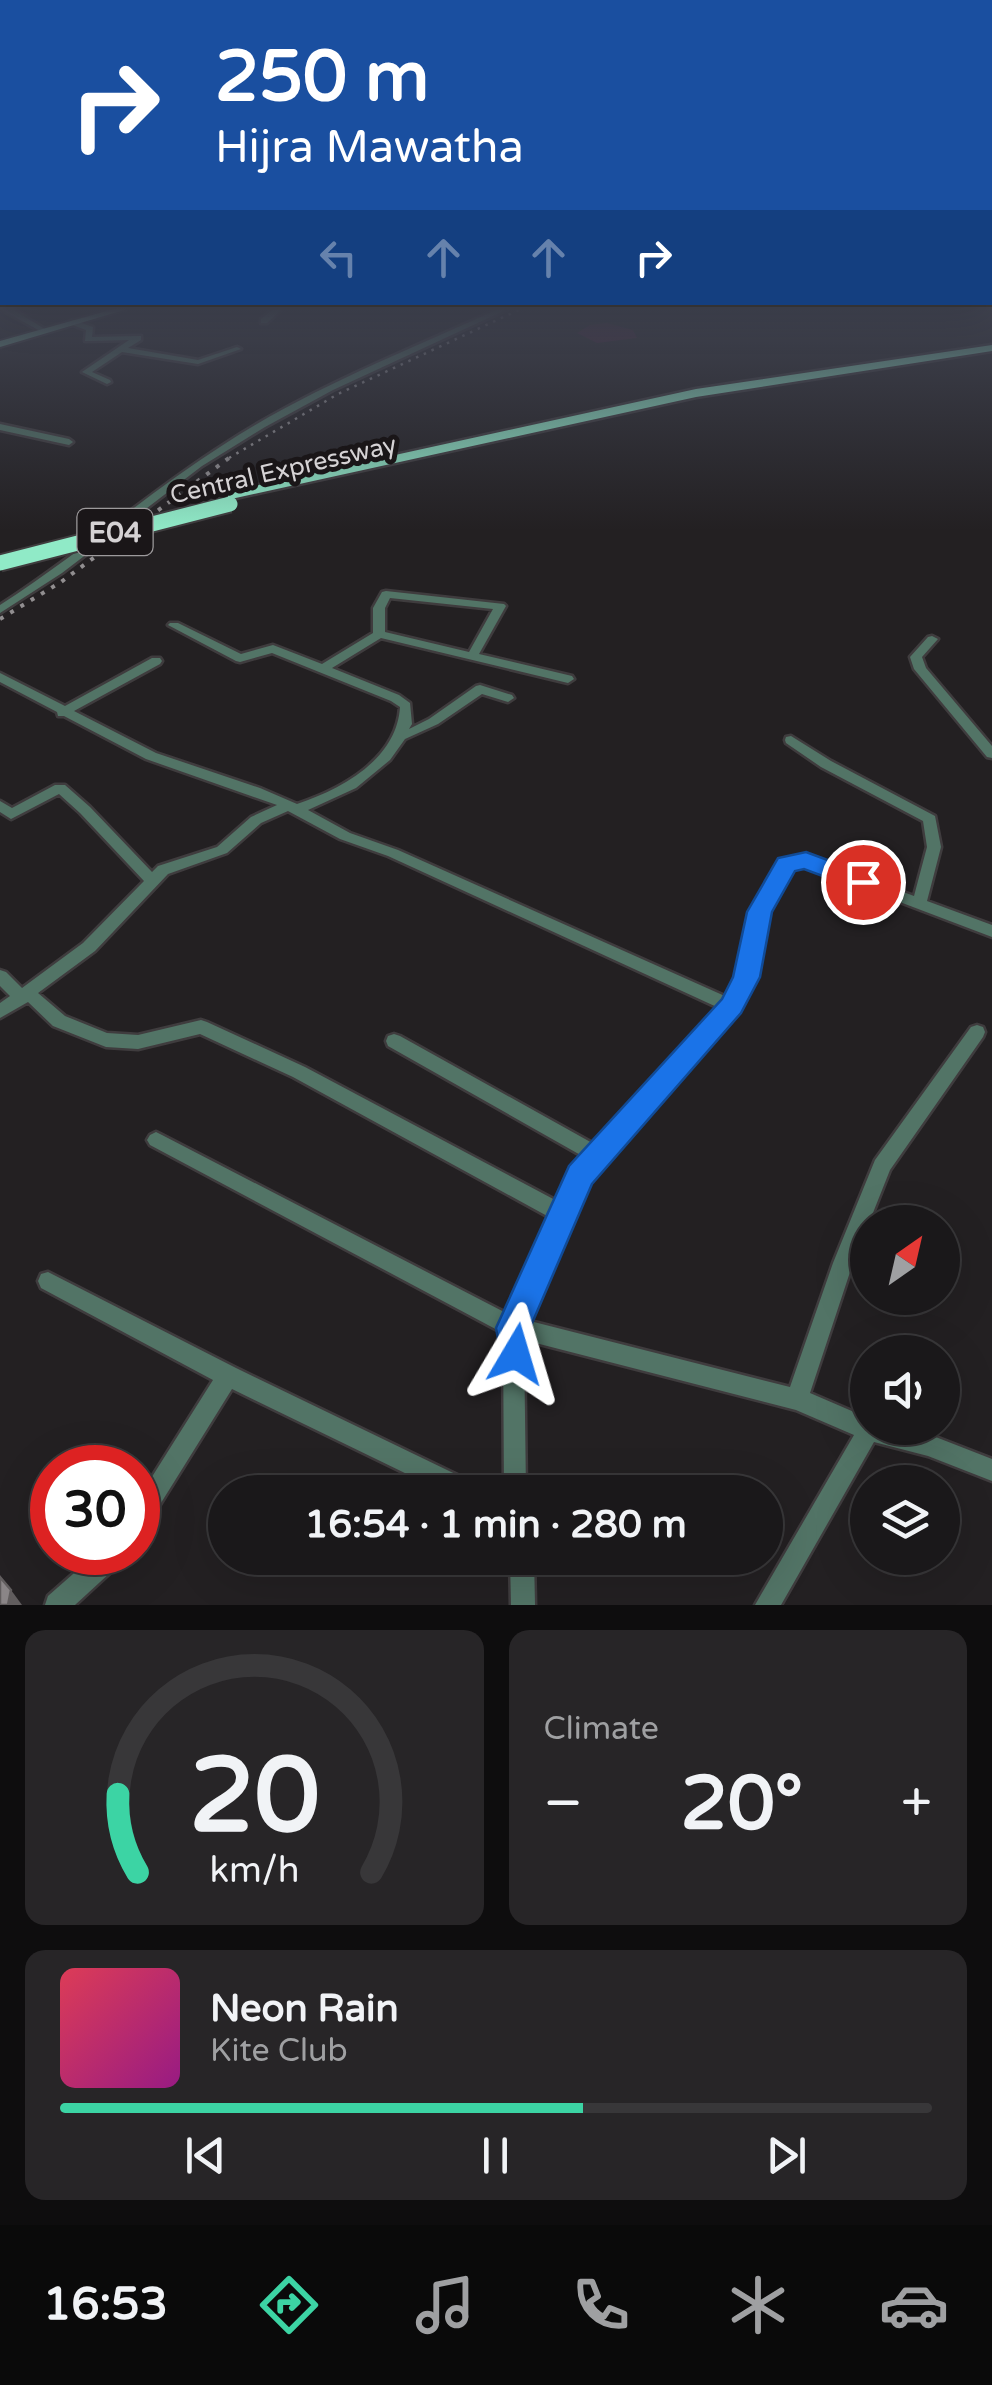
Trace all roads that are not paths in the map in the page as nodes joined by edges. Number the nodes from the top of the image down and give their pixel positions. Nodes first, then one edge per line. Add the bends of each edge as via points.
1 (344, 382) edge
2 (760, 382) edge
3 (812, 382) edge
4 (0, 427) edge
5 (69, 442) dead end
6 (0, 554) edge
7 (0, 563) edge
8 (0, 610) edge
9 (174, 625) dead end
10 (379, 634) junction
11 (932, 639) dead end
12 (474, 653) junction
13 (156, 660) dead end
14 (322, 669) junction
15 (0, 677) edge
16 (568, 679) dead end
17 (508, 698) dead end
18 (62, 713) junction
19 (402, 736) junction
20 (791, 740) dead end
21 (992, 754) edge
22 (0, 805) edge
23 (293, 807) junction
24 (152, 880) junction
25 (920, 904) junction
26 (992, 931) edge
27 (0, 976) edge
28 (26, 996) junction
29 (732, 1006) junction
30 (0, 1012) edge
31 (977, 1032) dead end
32 (394, 1041) dead end
33 (156, 1140) dead end
34 (596, 1154) junction
35 (560, 1213) junction
36 (48, 1281) dead end
37 (513, 1328) junction
38 (228, 1376) junction
39 (797, 1399) junction
40 (850, 1422) edge
41 (859, 1445) edge
42 (928, 1445) edge
43 (992, 1470) edge
44 (433, 1475) edge
45 (515, 1475) edge
46 (160, 1484) edge
47 (90, 1575) edge
48 (522, 1575) edge
49 (57, 1605) edge
50 (523, 1605) edge
51 (768, 1605) edge

1 - 8 street via 241,437
2 - 6 highway, Central Expressway / E04, bridge via 408,453
3 - 7 highway, Central Expressway / E04, bridge via 540,433
4 - 5 street
9 - 14 street via 240,658 273,649
10 - 12 street
10 - 12 street via 378,608 386,594 500,606
10 - 14 street
11 - 21 street via 916,658 920,668
12 - 16 street
13 - 18 street
14 - 19 street via 406,706
15 - 18 street
17 - 19 street via 480,689 440,714 432,727
18 - 23 street via 153,757
19 - 23 street via 336,794
20 - 25 street via 930,818 934,846
22 - 24 street via 11,814 60,788 104,824
23 - 24 street via 256,820 222,850 176,864
23 - 29 street
24 - 28 street via 103,934
25 - 26 street
25 - 29 street via 806,860 787,864 759,912 746,977
27 - 28 street
28 - 30 street
28 - 35 street via 59,1020 106,1040 138,1042 201,1027 299,1072
29 - 34 street
31 - 39 street via 882,1166
32 - 34 street
33 - 37 street
34 - 35 street
35 - 37 street
36 - 38 street
37 - 39 street
37 - 45 street
38 - 44 street
38 - 46 street
39 - 40 street
41 - 51 street
42 - 43 street
47 - 49 street
48 - 50 street

